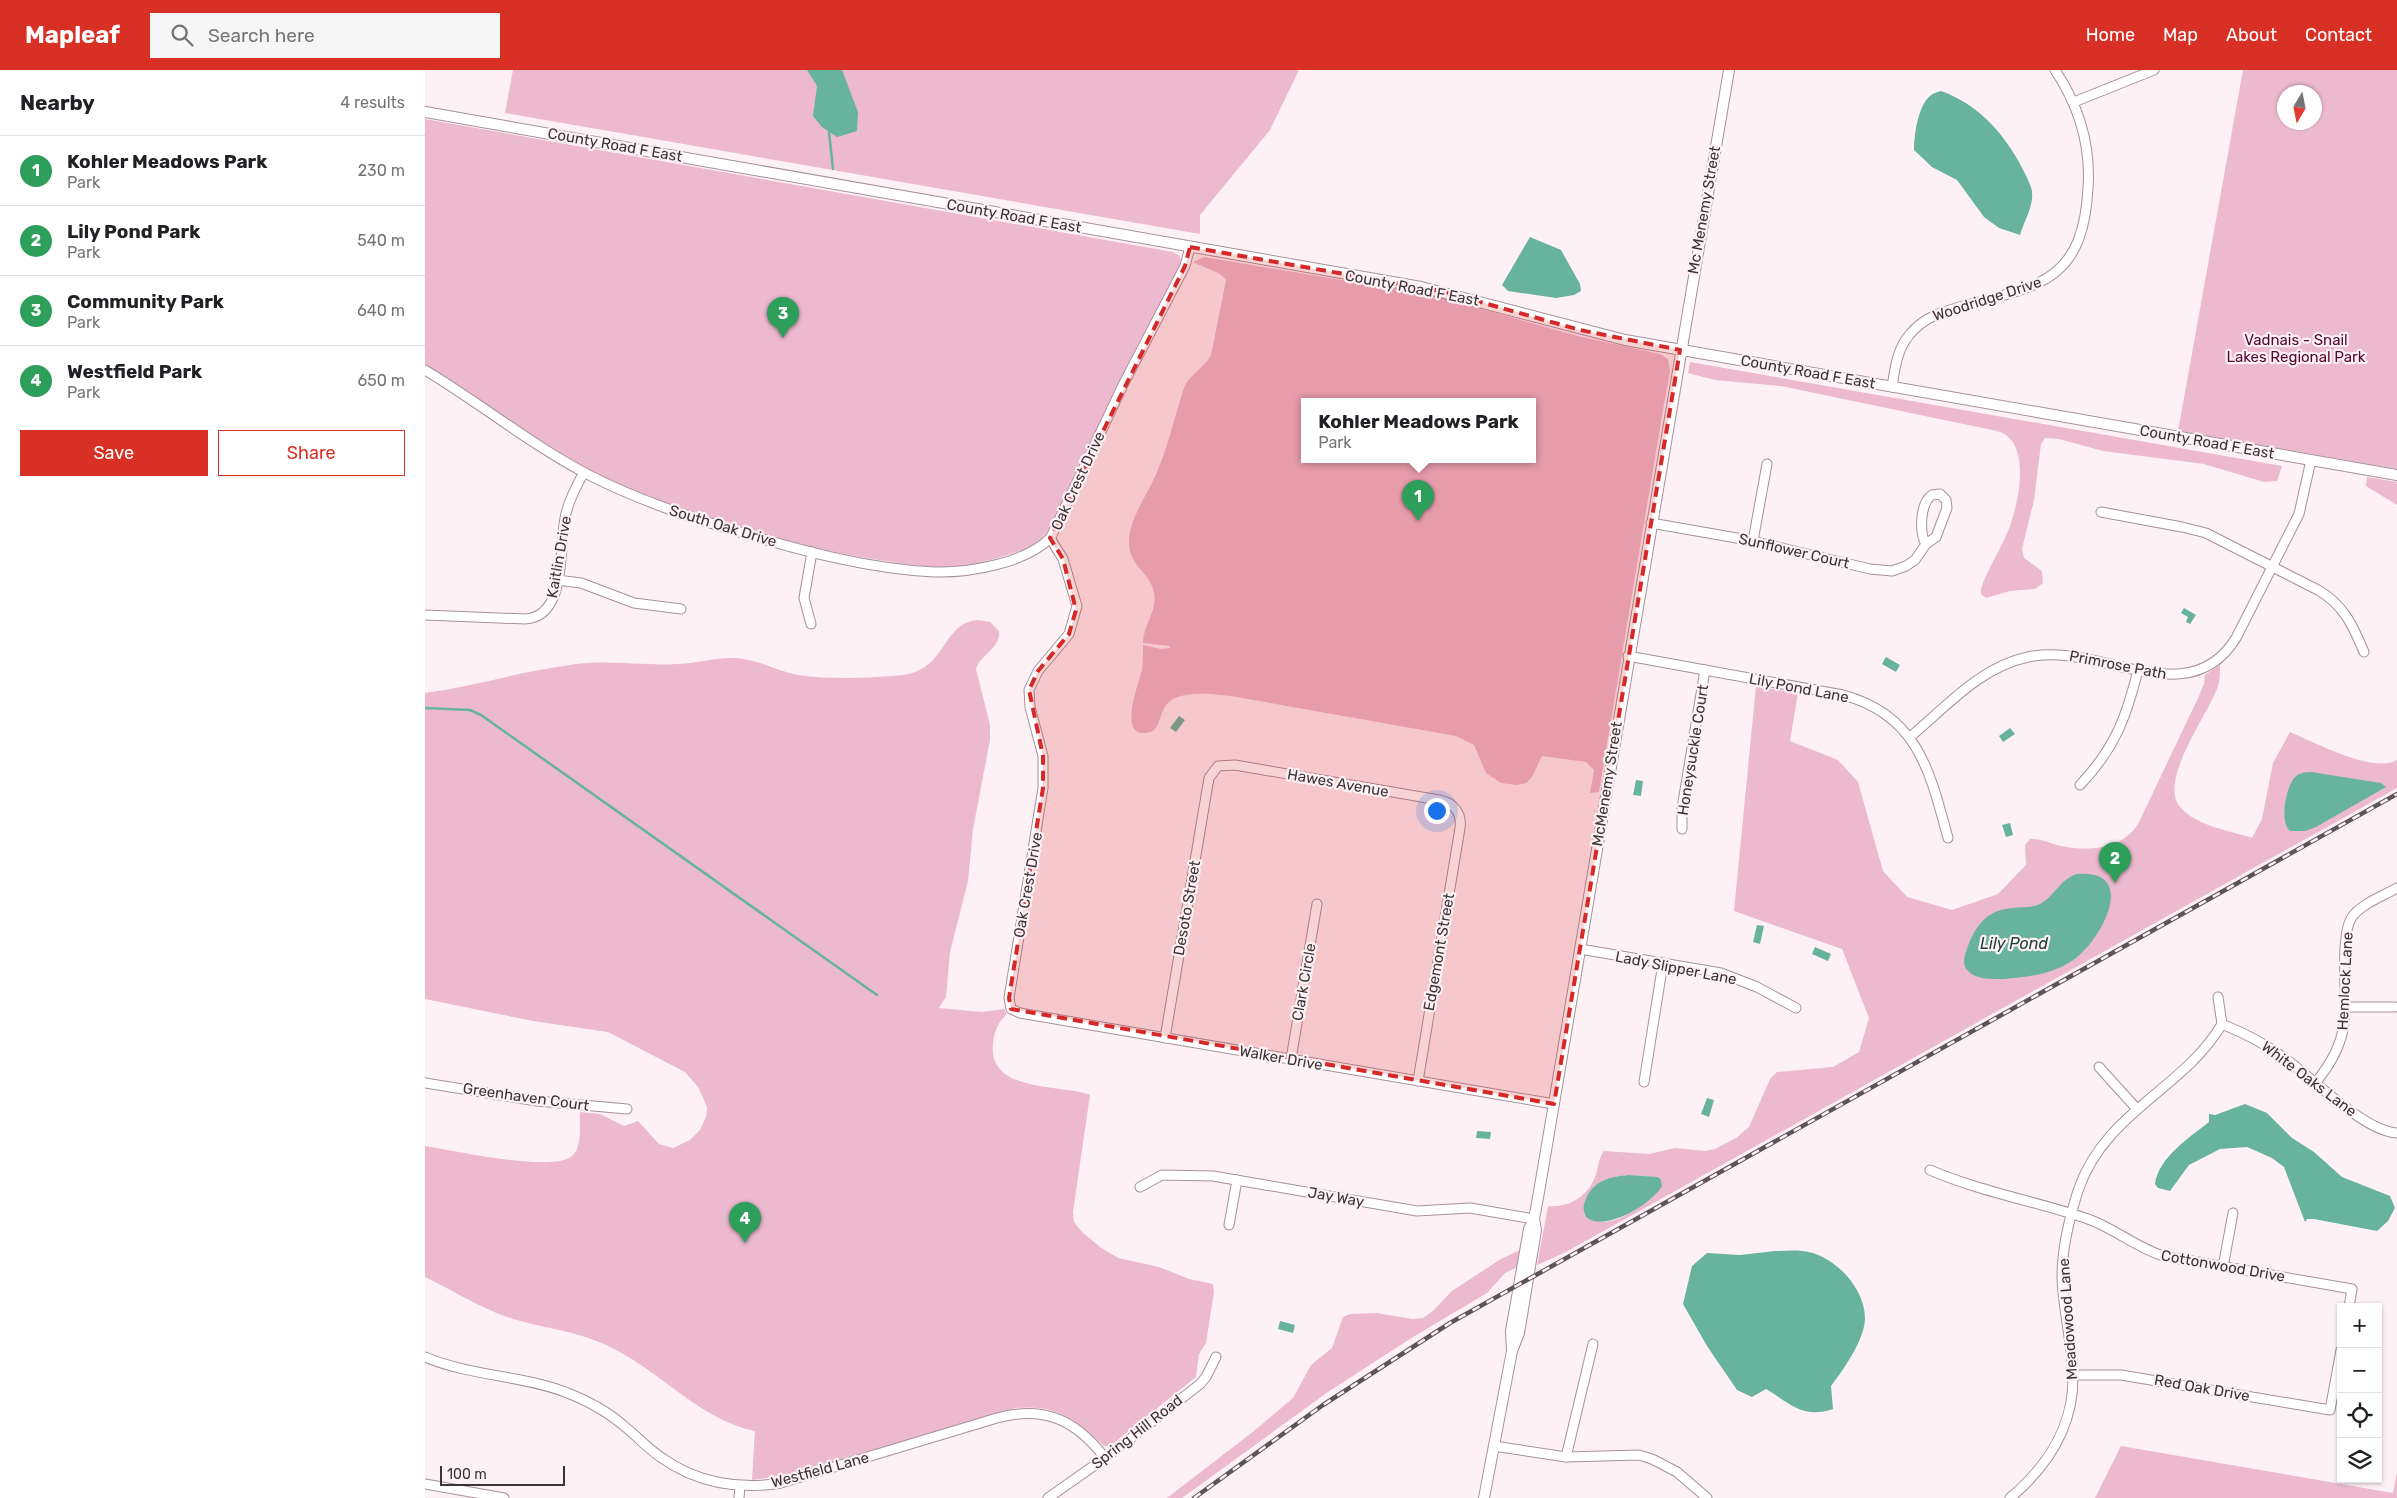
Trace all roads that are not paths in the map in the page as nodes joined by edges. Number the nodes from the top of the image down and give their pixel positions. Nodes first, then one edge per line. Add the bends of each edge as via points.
1 (1729, 70) edge
2 (2055, 70) edge
3 (2154, 70) edge
4 (2075, 102) junction
5 (425, 112) edge
6 (1190, 247) junction
7 (1680, 350) junction
8 (425, 370) edge
9 (1892, 387) junction
10 (2311, 460) junction
11 (1767, 464) dead end
12 (583, 472) junction
13 (2397, 476) edge
14 (2101, 512) dead end
15 (1651, 523) junction
16 (1050, 538) junction
17 (1753, 541) junction
18 (1926, 544) junction
19 (812, 552) junction
20 (2273, 567) junction
21 (557, 580) junction
22 (681, 609) dead end
23 (425, 615) edge
24 (811, 624) dead end
25 (2364, 652) dead end
26 (1629, 656) junction
27 (1705, 670) junction
28 (2138, 670) junction
29 (1910, 737) junction
30 (1209, 778) joint
31 (2080, 785) dead end
32 (1461, 823) joint
33 (1682, 829) dead end
34 (1948, 838) dead end
35 (2397, 888) edge
36 (1317, 904) dead end
37 (1579, 949) junction
38 (1663, 963) junction
39 (2217, 998) dead end
40 (2346, 1007) junction
41 (2395, 1007) dead end
42 (1010, 1008) joint
43 (1796, 1008) dead end
44 (2222, 1024) junction
45 (1165, 1038) junction
46 (1291, 1060) junction
47 (2099, 1067) dead end
48 (1418, 1081) junction
49 (1644, 1082) dead end
50 (2316, 1082) junction
51 (425, 1083) edge
52 (1554, 1104) junction
53 (2136, 1108) junction
54 (627, 1109) dead end
55 (2397, 1133) edge
56 (1930, 1170) dead end
57 (1237, 1180) junction
58 (1140, 1187) dead end
59 (2233, 1213) dead end
60 (2072, 1214) junction
61 (1534, 1219) junction
62 (1229, 1224) dead end
63 (2223, 1266) junction
64 (2350, 1303) edge
65 (1593, 1344) dead end
66 (425, 1357) edge
67 (1216, 1357) dead end
68 (2337, 1372) edge
69 (2073, 1375) junction
70 (1494, 1446) junction
71 (1566, 1457) junction
72 (1105, 1458) junction
73 (425, 1484) edge
74 (740, 1486) junction
75 (504, 1498) edge
76 (739, 1498) edge
77 (1049, 1498) edge
78 (1484, 1498) edge
79 (1707, 1498) edge
80 (2010, 1498) edge

1 - 7 street, Mc Menemy Street
2 - 4 street, Woodridge Drive
3 - 4 street
4 - 9 street, Woodridge Drive via 2085,136 2089,177 2084,219 2072,254 2058,272 2037,285 1942,312 1923,322 1903,345
5 - 6 street, County Road F East
6 - 7 street, County Road F East via 1441,290 1580,330
6 - 16 street, Oak Crest Drive via 1185,266
7 - 9 street, County Road F East
7 - 15 street, McMenemy Street
8 - 12 street, South Oak Drive
9 - 10 street, County Road F East
10 - 13 street, County Road F East
10 - 20 street, Primrose Path via 2302,506
11 - 17 street
12 - 19 street, South Oak Drive via 659,506
12 - 21 street, Kaitlin Drive via 566,512
14 - 20 street via 2194,529
15 - 17 street, Sunflower Court
15 - 26 street, McMenemy Street
16 - 19 street, South Oak Drive via 1027,554 955,572 915,570
16 - 42 street, Oak Crest Drive via 1063,559 1075,595 1076,610 1069,634 1038,671 1029,690 1030,707 1043,756 1043,784 1009,997
17 - 18 street, Sunflower Court via 1884,571 1909,564
18 - 18 street, Sunflower Court via 1935,539 1947,508 1946,500 1940,494 1932,495 1925,503 1921,534
19 - 24 street via 804,601
20 - 25 street via 2335,602 2349,618
20 - 28 street, Primrose Path via 2236,638 2218,659 2179,675
21 - 22 street via 581,584 634,603
21 - 23 street, Kaitlin Drive via 551,604 532,619
26 - 27 street, Lily Pond Lane
26 - 37 street, McMenemy Street
27 - 29 street, Lily Pond Lane via 1849,696 1881,711
27 - 33 street, Honeysuckle Court via 1682,808
28 - 29 street, Primrose Path via 2067,654 2020,658 1982,676
28 - 31 street via 2117,736 2101,762
29 - 34 street, Lily Pond Lane via 1929,769
30 - 32 street, Hawes Avenue via 1216,767 1229,764 1439,800 1455,808
30 - 45 street, Desoto Street
32 - 48 street, Edgemont Street
35 - 40 street, Hemlock Lane via 2362,908 2350,920 2347,927
36 - 46 street, Clark Circle
37 - 38 street, Lady Slipper Lane
37 - 52 street, McMenemy Street
38 - 43 street, Lady Slipper Lane via 1736,978
38 - 49 street
39 - 44 street
40 - 41 street
40 - 50 street, Hemlock Lane via 2345,1024 2336,1053
42 - 45 street, Walker Drive via 1019,1013
44 - 50 street, White Oaks Lane via 2263,1043
44 - 53 street, Meadowood Lane via 2205,1051
45 - 46 street, Walker Drive
46 - 48 street, Walker Drive
47 - 53 street
48 - 52 street, Walker Drive
50 - 55 street, White Oaks Lane via 2374,1127
51 - 54 street, Greenhaven Court via 537,1102
52 - 61 street, McMenemy Street
53 - 60 street, Meadowood Lane via 2096,1156 2078,1190
56 - 60 street, Cottonwood Drive
57 - 58 street, Jay Way via 1164,1174
57 - 61 street, Jay Way via 1417,1210 1470,1208
57 - 62 street
59 - 63 street
60 - 63 street, Cottonwood Drive via 2098,1223 2148,1251 2177,1260
60 - 69 street, Meadowood Lane via 2066,1235 2062,1277
61 - 70 street, McMenemy Street via 1529,1229 1511,1331 1512,1351
63 - 64 street, Cottonwood Drive via 2352,1289
65 - 71 street
66 - 74 street, Westfield Lane via 464,1370 537,1383 567,1393 611,1416 679,1469 711,1482
67 - 72 street, Spring Hill Road via 1200,1384
68 - 69 street, Red Oak Drive via 2330,1410 2121,1375
69 - 80 street, Meadowood Lane via 2070,1407 2055,1449 2035,1476
70 - 71 street
70 - 78 street
71 - 79 street via 1625,1454 1652,1459 1677,1472
72 - 74 street, Westfield Lane via 1085,1435 1069,1423 1044,1414 1022,1413 794,1480
72 - 77 street, Spring Hill Road
73 - 75 street
74 - 76 street

